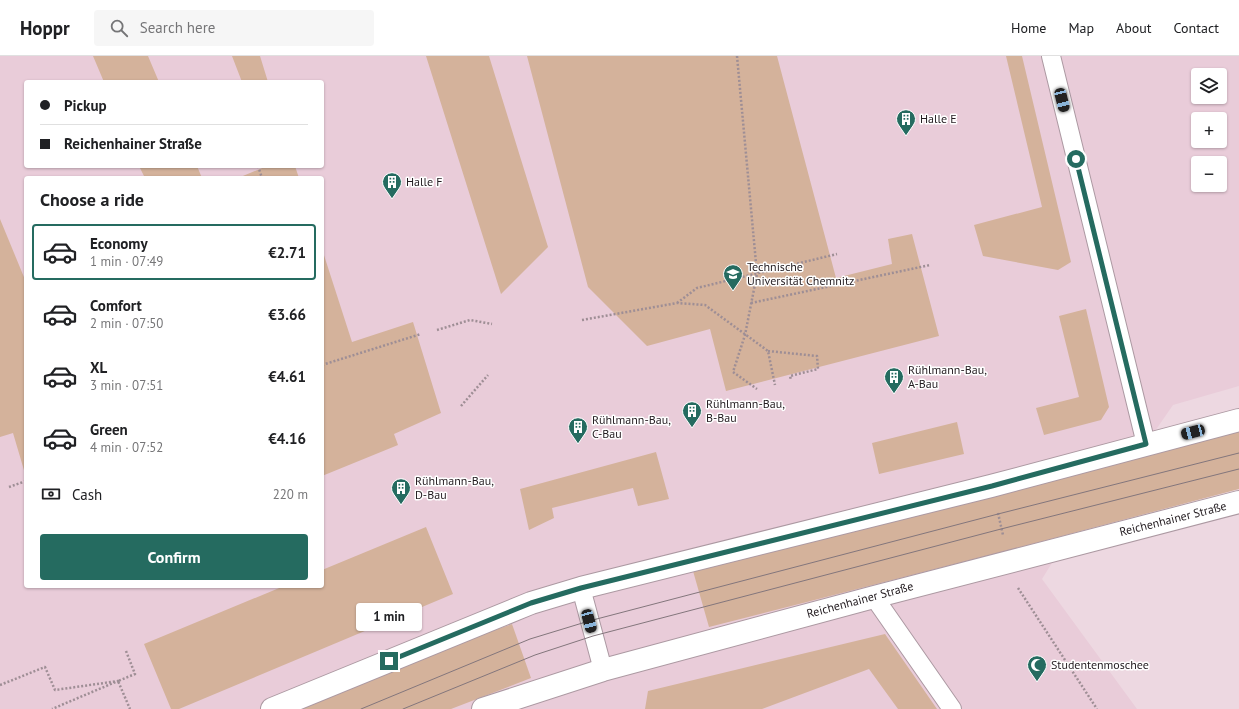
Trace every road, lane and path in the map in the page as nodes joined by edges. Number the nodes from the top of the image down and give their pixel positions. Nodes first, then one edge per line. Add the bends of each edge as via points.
1 (737, 56) edge
2 (1051, 56) edge
3 (837, 254) dead end
4 (930, 265) dead end
5 (757, 274) junction
6 (677, 303) junction
7 (751, 303) junction
8 (582, 320) dead end
9 (492, 324) dead end
10 (437, 330) dead end
11 (421, 334) dead end
12 (746, 335) junction
13 (768, 351) junction
14 (324, 364) edge
15 (488, 375) dead end
16 (791, 380) dead end
17 (775, 384) dead end
18 (757, 389) dead end
19 (461, 406) dead end
20 (1239, 420) edge
21 (1146, 444) junction
22 (24, 481) edge
23 (992, 486) junction
24 (9, 487) dead end
25 (1239, 502) edge
26 (1010, 561) junction
27 (581, 588) junction
28 (874, 597) junction
29 (126, 651) dead end
30 (602, 670) junction
31 (118, 681) junction
32 (0, 685) edge
33 (52, 709) edge
34 (130, 709) edge
35 (272, 709) edge
36 (483, 709) edge
37 (952, 709) edge
38 (1097, 709) edge

1 - 5 path
2 - 21 lane
3 - 5 path
4 - 7 path
5 - 6 path via 698,288
5 - 7 path
6 - 8 path
6 - 12 path via 705,305
7 - 12 path
9 - 10 path via 470,320
11 - 14 path
12 - 13 path
12 - 18 path via 733,372
13 - 16 path via 817,356 818,368 790,376
13 - 17 path
15 - 19 path
20 - 21 street
21 - 23 street
22 - 24 path
23 - 26 path
23 - 27 street
25 - 26 street, Reichenhainer Straße
26 - 28 street, Reichenhainer Straße
26 - 38 path via 1017,587
27 - 30 lane
27 - 35 street via 531,603
28 - 30 street, Reichenhainer Straße
28 - 37 lane
29 - 31 path via 135,674
30 - 36 street, Reichenhainer Straße
31 - 32 path via 55,690 45,667
31 - 33 path
31 - 34 path

